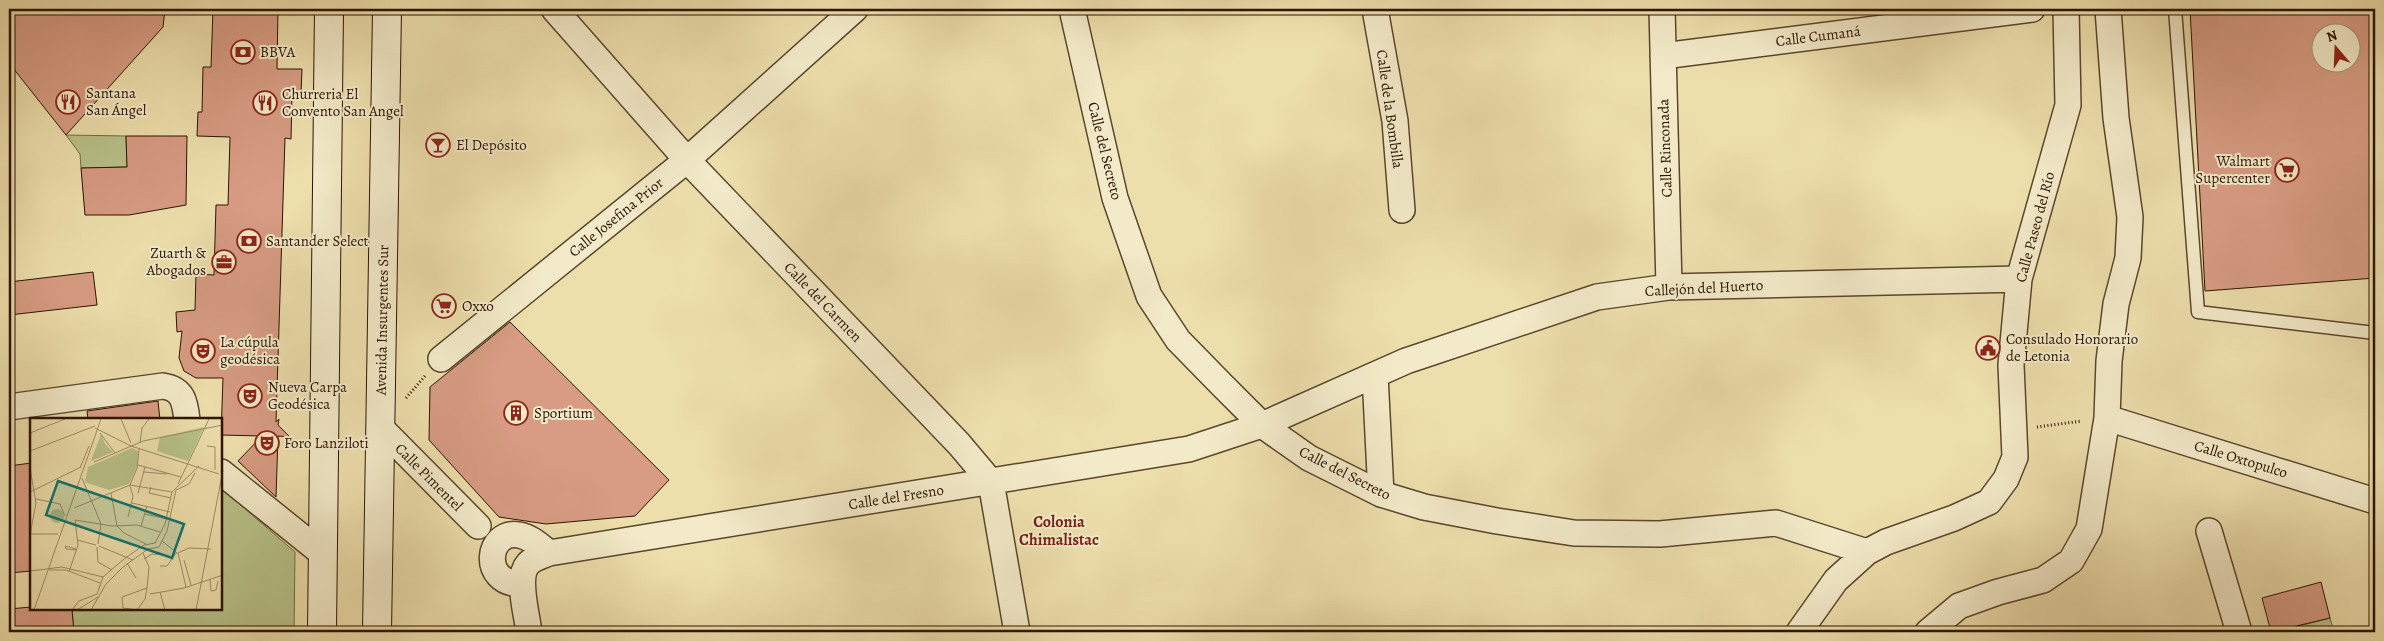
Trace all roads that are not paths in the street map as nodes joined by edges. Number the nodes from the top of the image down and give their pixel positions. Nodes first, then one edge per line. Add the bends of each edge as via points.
1 (329, 9) edge
2 (387, 9) edge
3 (554, 9) edge
4 (855, 9) edge
5 (1072, 9) edge
6 (1375, 9) edge
7 (1662, 9) edge
8 (2032, 9) edge
9 (2066, 9) edge
10 (2108, 9) edge
11 (2176, 9) edge
12 (1663, 56) junction
13 (687, 160) junction
14 (1402, 210) dead end
15 (2019, 279) junction
16 (1670, 287) junction
17 (2375, 333) edge
18 (440, 359) road end
19 (1375, 375) junction
20 (9, 407) edge
21 (187, 418) edge
22 (2107, 418) junction
23 (1262, 425) junction
24 (380, 427) junction
25 (222, 473) edge
26 (991, 482) junction
27 (1381, 494) junction
28 (2375, 501) edge
29 (478, 526) dead end
30 (2209, 531) dead end
31 (1867, 552) junction
32 (323, 554) junction
33 (2235, 631) edge
34 (322, 632) edge
35 (377, 632) edge
36 (529, 632) edge
37 (1017, 632) edge
38 (1799, 632) edge
39 (1928, 632) edge

1 - 32 main road
2 - 24 main road, Avenida Insurgentes Sur
3 - 13 street, Calle del Carmen
4 - 13 street, Calle Josefina Prior
5 - 23 street, Calle del Secreto via 1115,198 1149,296 1178,340
6 - 14 street, Calle de la Bombilla via 1395,122
7 - 12 street, Calle Rinconada
8 - 12 street, Calle Cumaná
9 - 15 street, Calle Paseo del Río via 2068,105
10 - 22 street via 2116,118 2130,217 2128,258 2116,304 2109,361
11 - 17 lane via 2198,312
12 - 16 street, Calle Rinconada
13 - 18 street, Calle Josefina Prior
13 - 26 street, Calle del Carmen via 959,444
15 - 16 street, Callejón del Huerto
15 - 31 street, Calle Paseo del Río via 2011,365 2015,457 2006,479 1988,502
16 - 19 street, Callejón del Huerto via 1597,297 1406,361
19 - 23 street, Callejón del Huerto
19 - 27 street
20 - 21 street via 163,386 181,394
22 - 28 street, Calle Oxtopulco
22 - 39 street via 2089,529 2071,561 2043,580 1959,606
23 - 26 street, Calle del Fresno via 1189,449
23 - 27 street, Calle del Secreto via 1309,458
24 - 29 street, Calle Pimentel
24 - 35 main road, Avenida Insurgentes Sur
25 - 32 street
26 - 36 street, Calle del Fresno via 533,567
26 - 37 street
27 - 31 street, Calle del Secreto via 1442,510 1574,533 1660,534 1776,523
30 - 33 street
31 - 38 street, Calle Paseo del Río via 1836,580
32 - 34 main road

